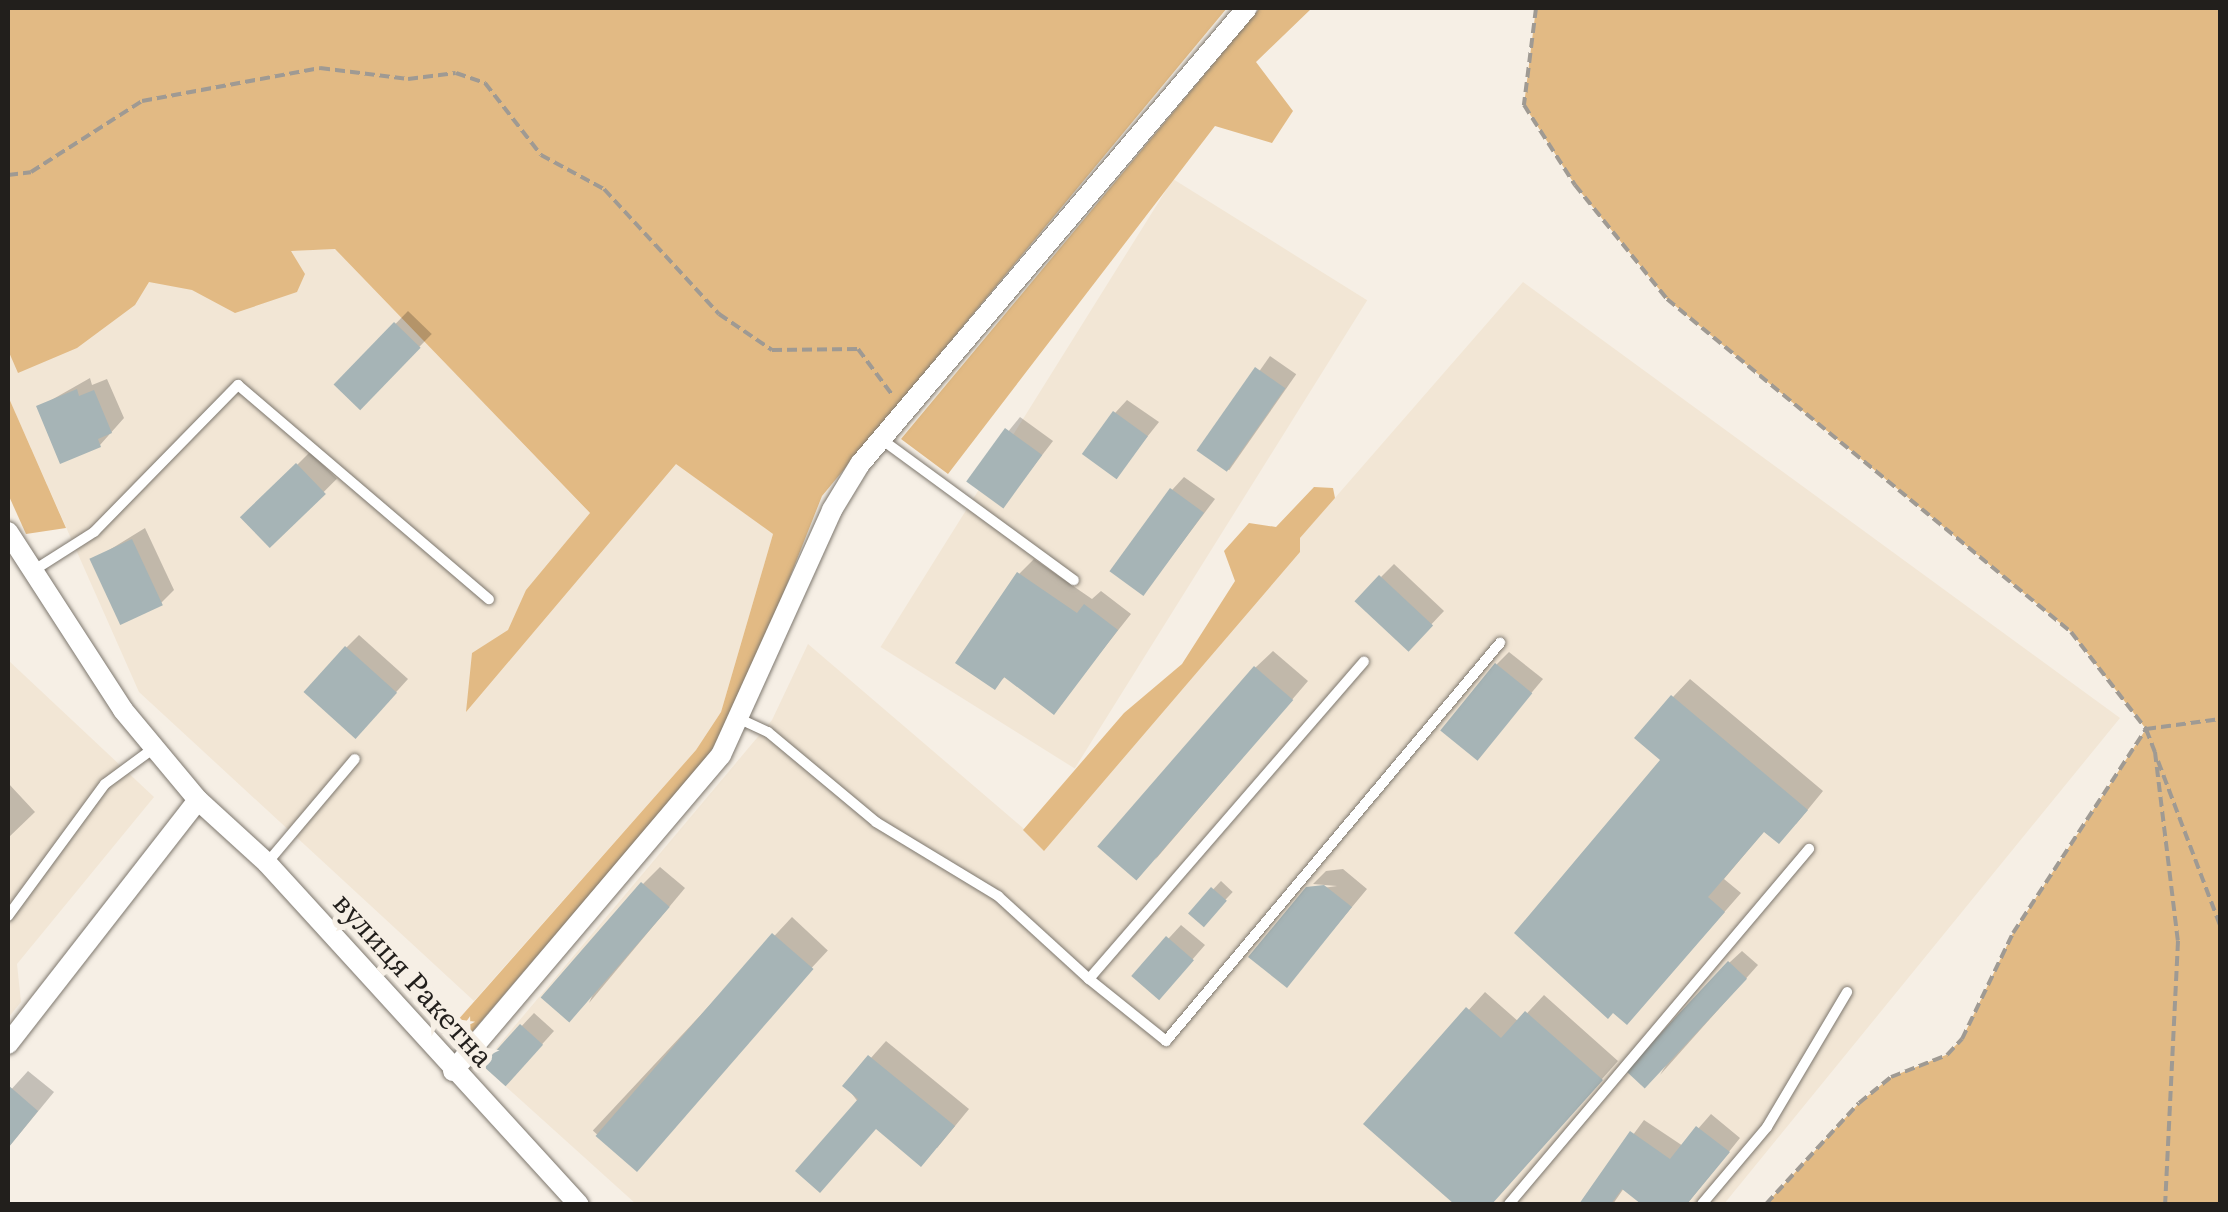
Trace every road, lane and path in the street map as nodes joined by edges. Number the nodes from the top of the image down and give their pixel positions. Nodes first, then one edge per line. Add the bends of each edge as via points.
1 (1247, 8) edge
2 (1536, 8) edge
3 (8, 174) edge
4 (902, 413) junction
5 (880, 439) junction
6 (10, 542) edge
7 (30, 572) junction
8 (1074, 580) dead end
9 (489, 598) dead end
10 (1500, 643) dead end
11 (1364, 662) dead end
12 (2220, 719) edge
13 (742, 720) junction
14 (2146, 729) junction
15 (154, 748) junction
16 (2155, 752) junction
17 (355, 759) dead end
18 (198, 800) junction
19 (1809, 850) dead end
20 (267, 863) junction
21 (8, 916) edge
22 (2220, 924) edge
23 (1089, 979) junction
24 (1847, 992) dead end
25 (8, 1044) edge
26 (454, 1072) junction
27 (578, 1204) edge
28 (1508, 1204) edge
29 (1702, 1204) edge
30 (1766, 1204) edge
31 (2166, 1204) edge

1 - 4 street
2 - 14 path via 1524,105 1575,184 1667,299 2071,632
3 - 4 path via 31,172 142,101 320,68 408,79 456,73 484,82 541,155 604,189 719,314 772,350 858,350
4 - 5 street
5 - 8 lane
5 - 13 street via 832,510
6 - 7 street, вулиця Ракетна
7 - 9 lane via 94,532 238,385
7 - 15 street, вулиця Ракетна
10 - 23 lane via 1166,1041
11 - 23 lane
12 - 14 path
13 - 23 lane via 768,732 876,822 998,896
13 - 26 street via 721,754
14 - 16 path
14 - 30 path via 2013,933 1962,1039 1946,1055 1891,1077 1859,1103
15 - 18 street, вулиця Ракетна
15 - 21 lane via 106,784
16 - 22 path
16 - 31 path via 2178,941
17 - 20 lane
18 - 20 street, вулиця Ракетна
18 - 25 street
19 - 28 lane
20 - 26 street, вулиця Ракетна
24 - 29 lane via 1768,1127
26 - 27 street, вулиця Ракетна

